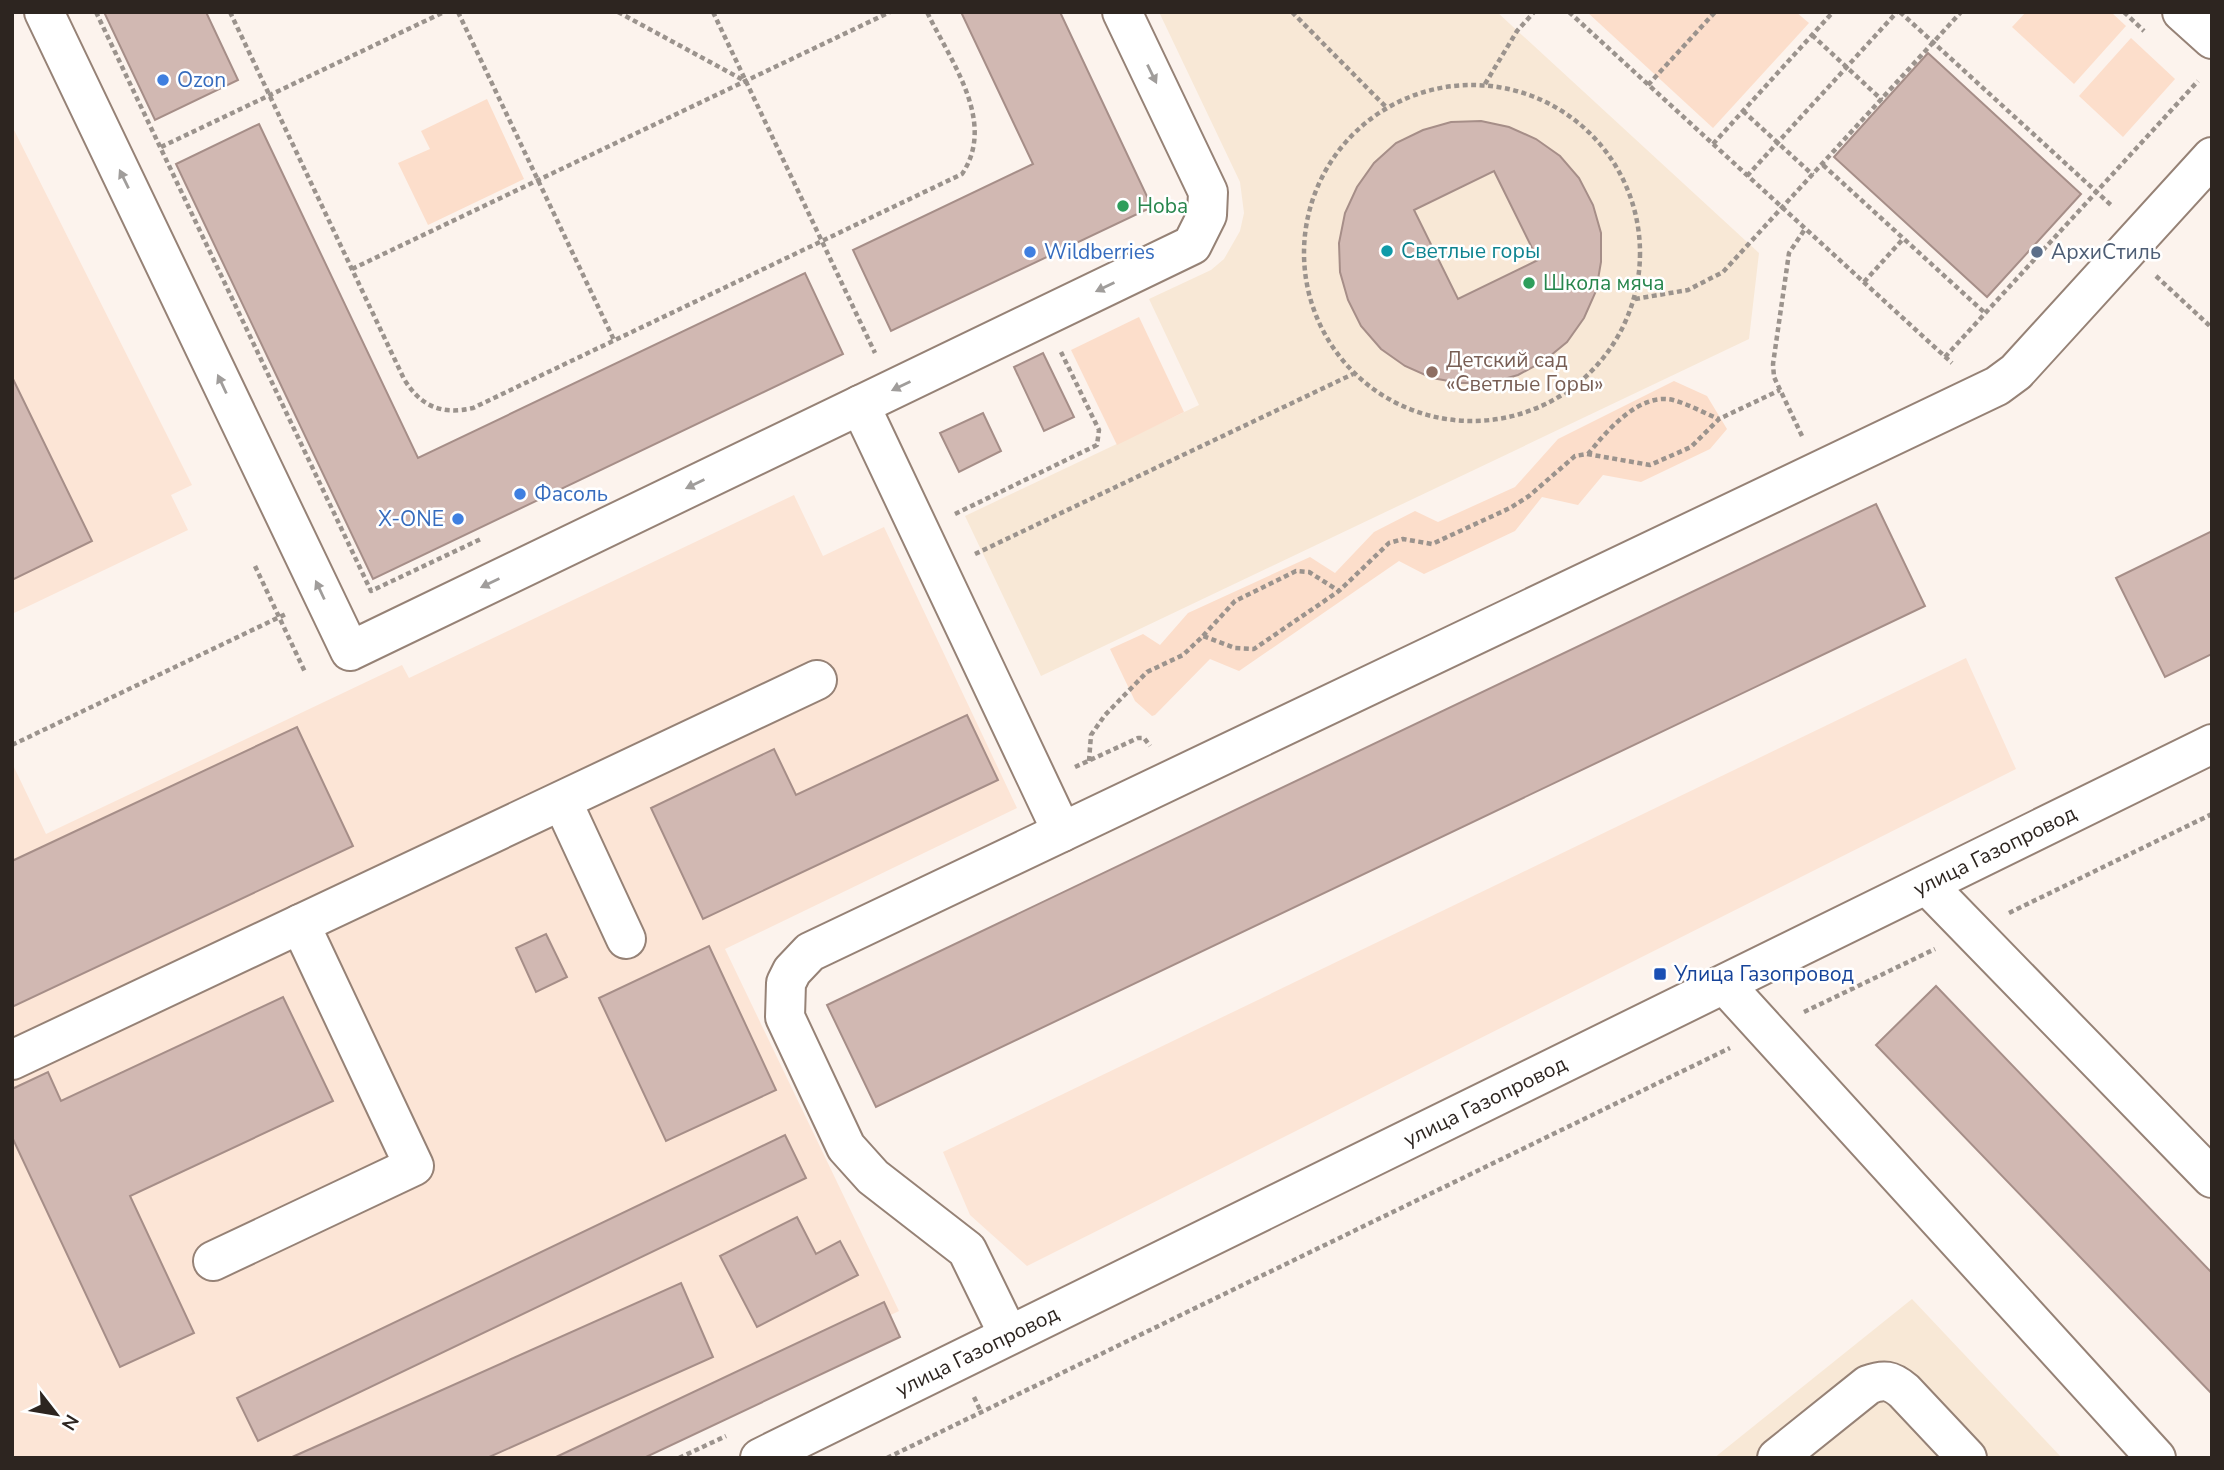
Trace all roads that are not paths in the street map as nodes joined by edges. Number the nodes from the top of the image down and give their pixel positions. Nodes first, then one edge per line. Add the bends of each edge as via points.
1 (44, 12) edge
2 (1122, 12) edge
3 (2182, 12) edge
4 (2212, 39) edge
5 (2212, 158) edge
6 (860, 405) junction
7 (817, 680) dead end
8 (2212, 744) edge
9 (562, 801) junction
10 (1062, 832) junction
11 (1927, 885) junction
12 (300, 924) junction
13 (626, 939) dead end
14 (1726, 986) junction
15 (12, 1060) edge
16 (2212, 1178) edge
17 (213, 1261) dead end
18 (1008, 1334) junction
19 (760, 1458) edge
20 (1777, 1458) edge
21 (1967, 1458) edge
22 (2156, 1458) edge

6 -> 1 street via 350,651
2 -> 6 street via 1208,192 1207,215 1192,245
3 - 4 street
5 - 10 street via 2016,372 1983,392
6 - 10 street
7 - 9 street
8 - 11 street, улица Газопровод
9 - 12 street
9 - 13 street
10 - 18 street via 810,951 792,971 783,994 785,1017 846,1147 873,1177 960,1242
11 - 14 street, улица Газопровод
11 - 16 street
12 - 15 street
12 - 17 street via 414,1166
14 - 18 street, улица Газопровод
14 - 22 street
18 - 19 street, улица Газопровод
20 - 21 street via 1868,1385 1882,1380 1904,1391

